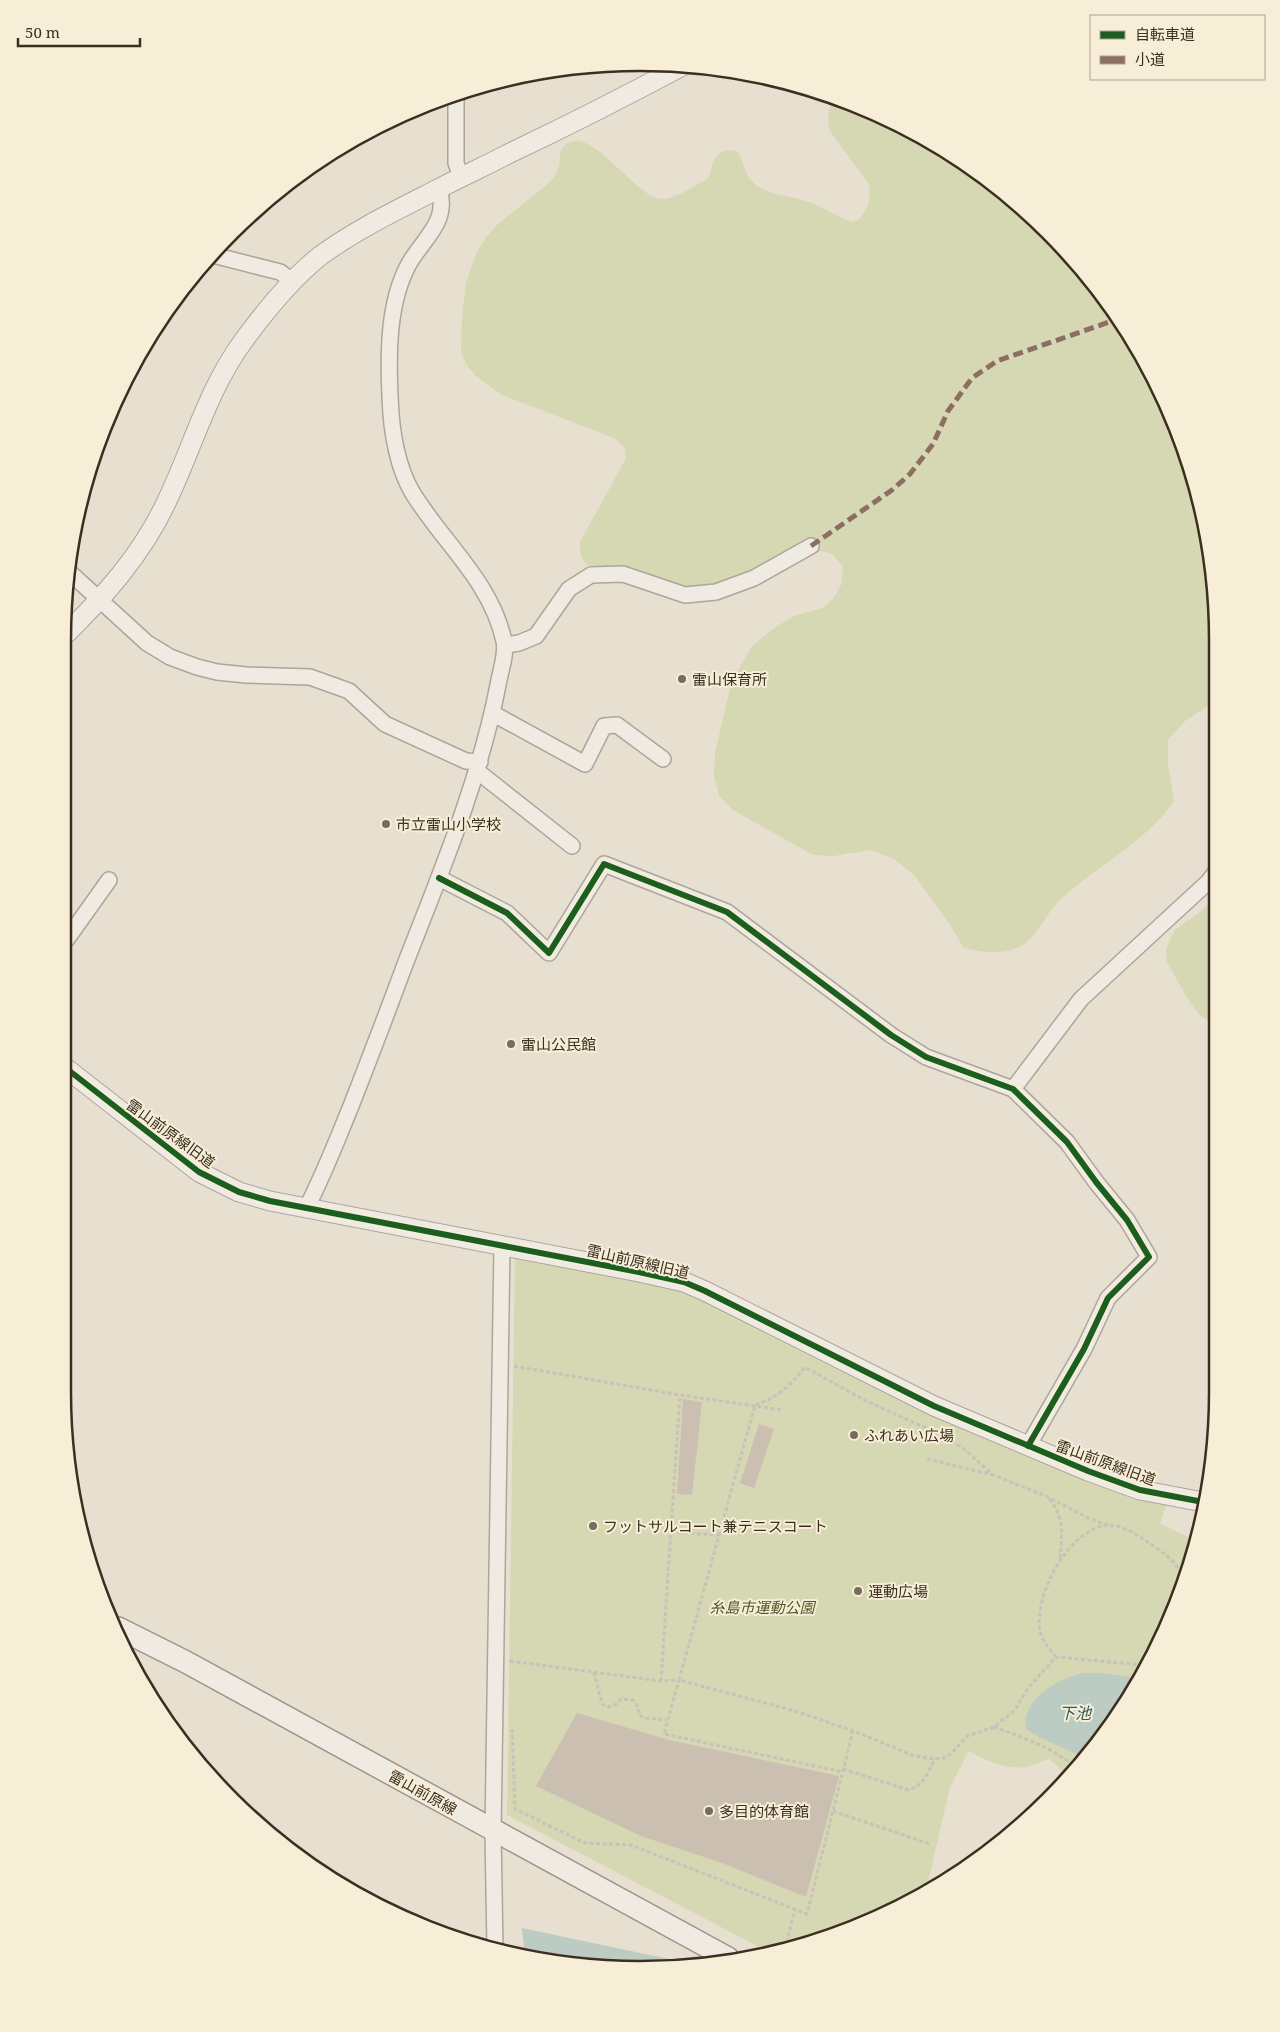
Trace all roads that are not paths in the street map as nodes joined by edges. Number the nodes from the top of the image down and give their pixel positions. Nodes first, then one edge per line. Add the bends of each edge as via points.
1 (671, 72) edge
2 (456, 101) edge
3 (461, 177) junction
4 (439, 189) junction
5 (220, 257) edge
6 (292, 281) junction
7 (811, 546) dead end
8 (75, 577) edge
9 (100, 600) junction
10 (71, 629) edge
11 (505, 645) junction
12 (492, 713) junction
13 (663, 759) dead end
14 (479, 767) junction
15 (572, 846) dead end
16 (439, 878) junction
17 (109, 880) dead end
18 (1209, 881) edge
19 (71, 935) edge
20 (71, 1072) edge
21 (1014, 1089) junction
22 (307, 1207) junction
23 (502, 1246) junction
24 (1028, 1446) junction
25 (1198, 1501) edge
26 (124, 1631) edge
27 (493, 1831) junction
28 (495, 1941) edge
29 (722, 1955) edge

1 - 3 street
2 - 3 street via 456,163
3 - 4 street
4 - 6 street via 343,240
4 - 11 street via 443,201 438,223 410,262 400,284 393,318 390,356 392,428 399,462 412,491 476,577 490,603
5 - 6 street via 280,272
6 - 9 street via 226,365 158,519 142,548
7 - 11 street via 754,578 716,592 685,595 623,574 591,575 568,589 536,636
8 - 9 street
9 - 10 street
9 - 14 street via 147,643 170,657 217,672 310,677 349,691 386,724
11 - 12 street
12 - 13 street via 585,764 604,726 617,725
12 - 14 street
14 - 15 street
14 - 16 street
16 - 21 street via 507,913 549,953 604,864 727,912 891,1035 919,1052
16 - 22 street via 323,1177
17 - 19 street
18 - 21 street via 1080,999
20 - 22 street, 雷山前原線旧道 via 199,1172 238,1192
21 - 24 street via 1067,1142 1127,1220 1149,1257 1108,1298 1084,1349
22 - 23 street, 雷山前原線旧道
23 - 24 street, 雷山前原線旧道 via 684,1282 926,1402
23 - 27 street
24 - 25 street, 雷山前原線旧道 via 1140,1490
26 - 27 main road, 雷山前原線
27 - 28 street
27 - 29 main road, 雷山前原線

